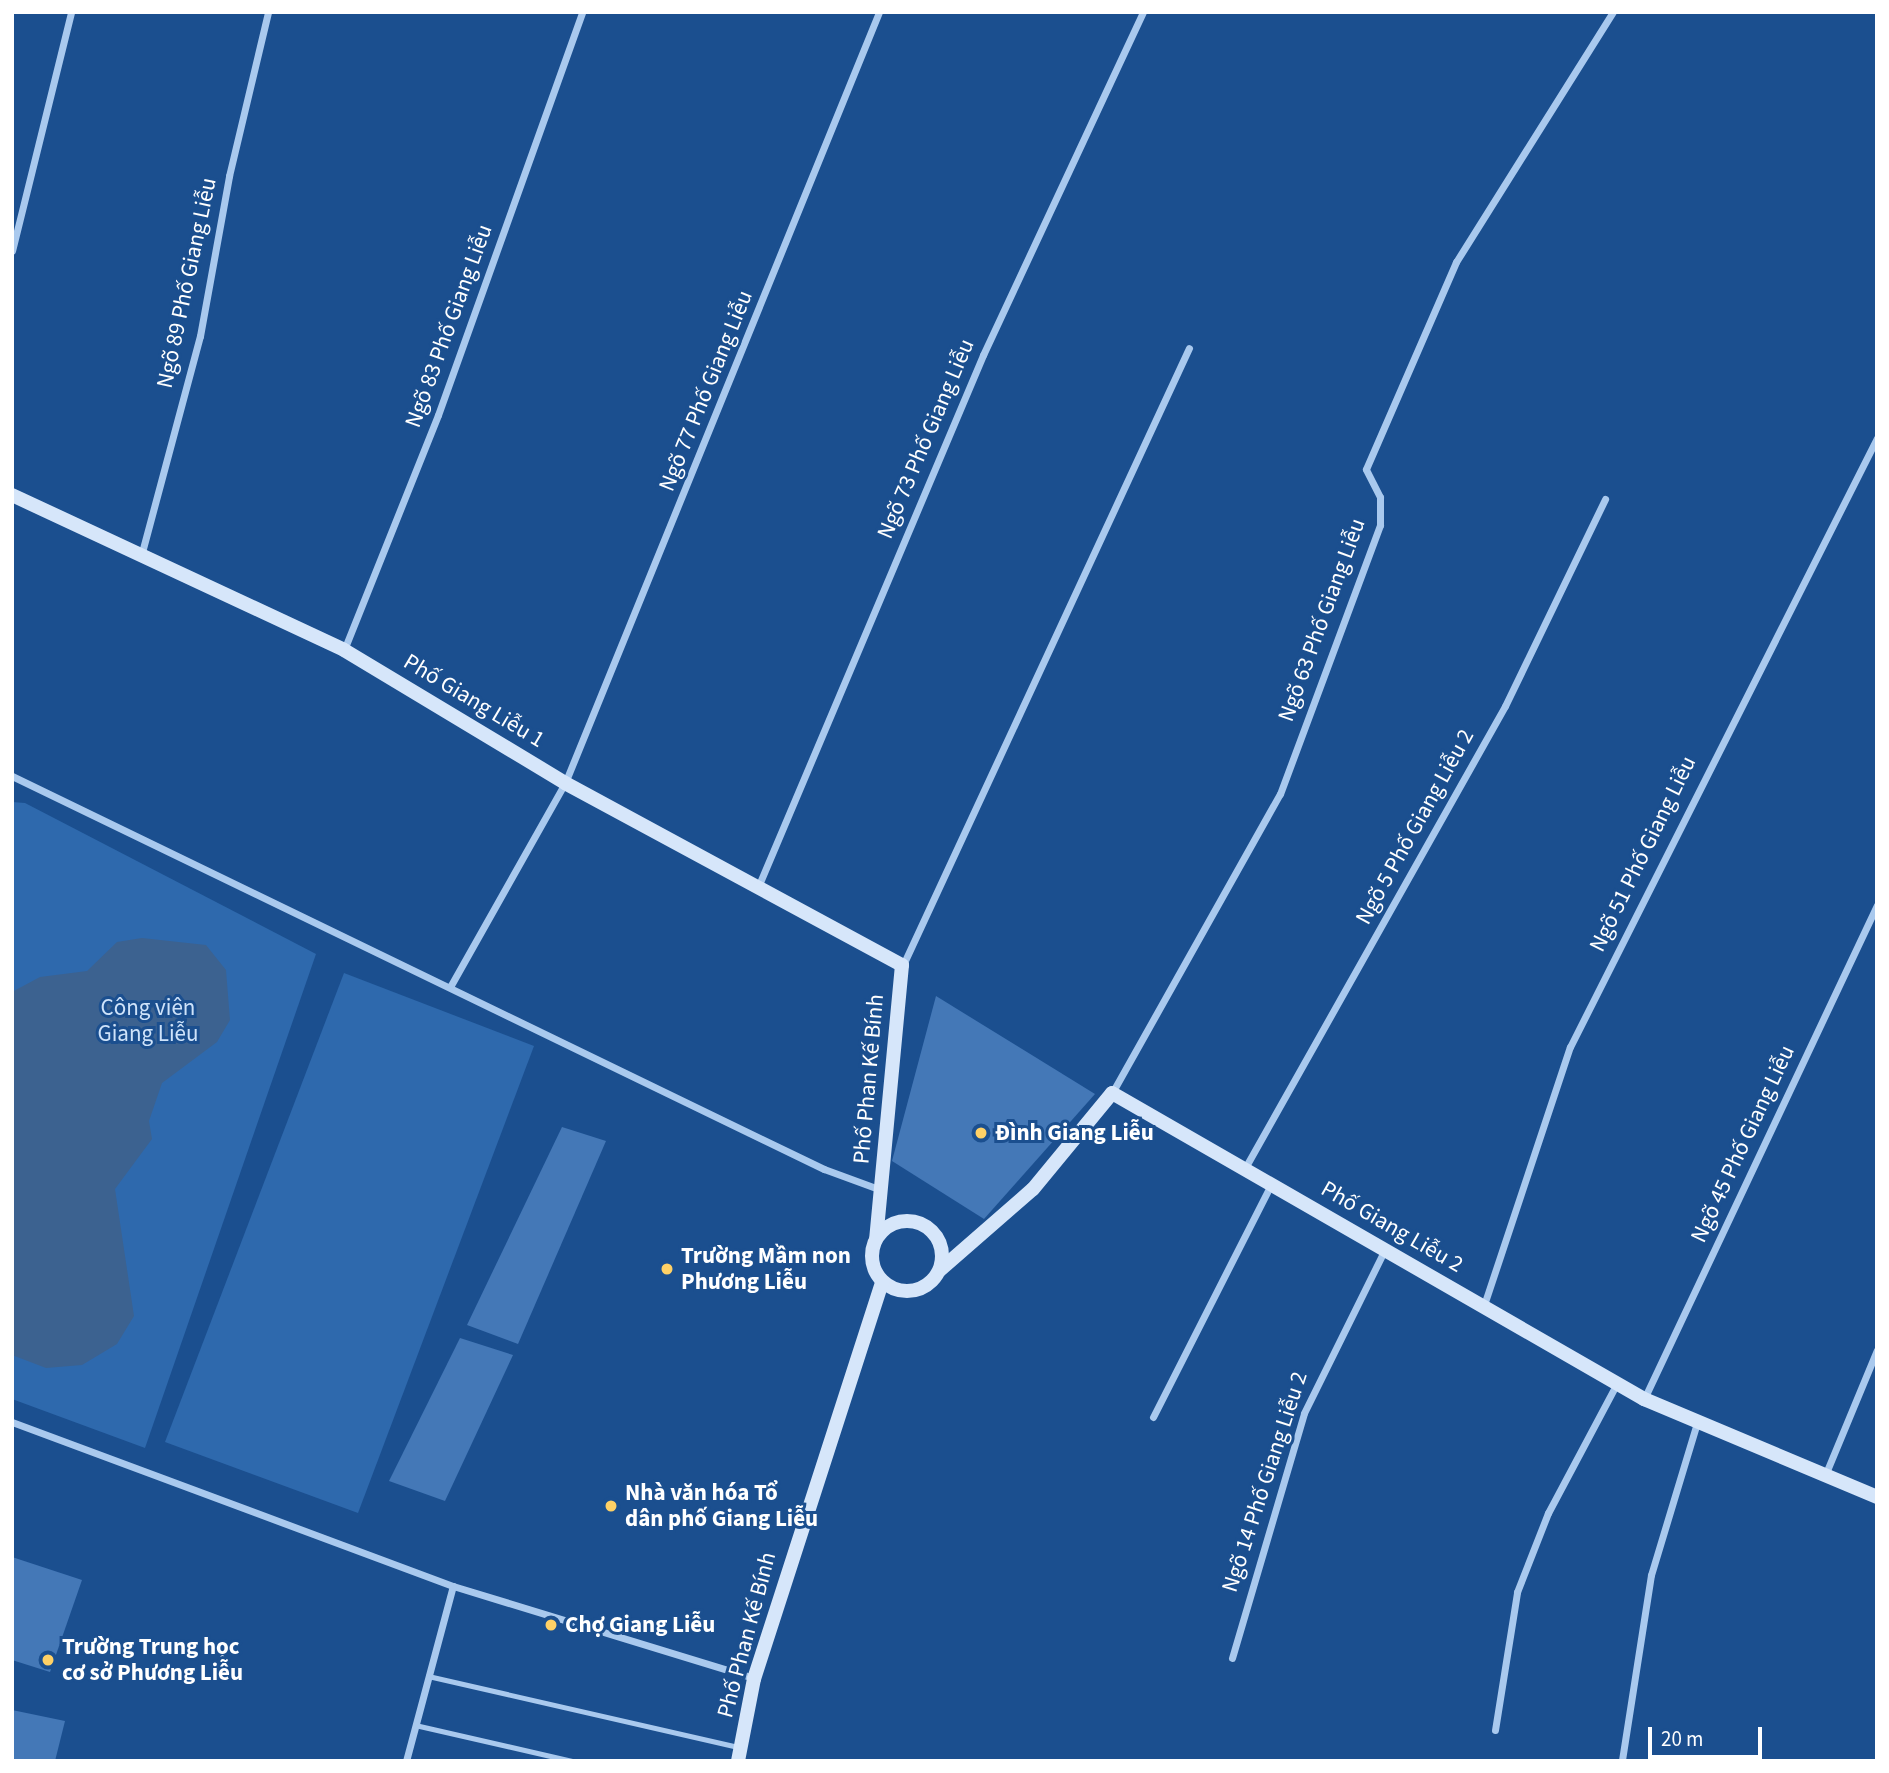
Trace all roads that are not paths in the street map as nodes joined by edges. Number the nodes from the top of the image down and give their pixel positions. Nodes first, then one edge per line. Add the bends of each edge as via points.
1 (71, 12) edge
2 (268, 12) edge
3 (582, 12) edge
4 (879, 12) edge
5 (1143, 12) edge
6 (1613, 12) edge
7 (12, 251) edge
8 (1189, 348) dead end
9 (1877, 438) edge
10 (12, 495) edge
11 (1605, 499) dead end
12 (140, 559) junction
13 (344, 649) junction
14 (12, 776) edge
15 (565, 783) junction
16 (758, 887) junction
17 (1877, 905) edge
18 (902, 965) junction
19 (450, 987) junction
20 (1112, 1093) junction
21 (1245, 1168) junction
22 (1271, 1184) junction
23 (882, 1191) junction
24 (876, 1238) junction
25 (1386, 1249) junction
26 (940, 1270) junction
27 (882, 1282) junction
28 (1484, 1305) junction
29 (1877, 1350) edge
30 (1617, 1382) junction
31 (1644, 1399) junction
32 (1153, 1417) dead end
33 (12, 1422) edge
34 (1696, 1426) junction
35 (1826, 1473) junction
36 (1877, 1497) edge
37 (453, 1586) junction
38 (1232, 1658) dead end
39 (428, 1676) junction
40 (754, 1679) junction
41 (413, 1725) junction
42 (1495, 1730) dead end
43 (739, 1754) edge
44 (1622, 1760) edge
45 (406, 1761) edge
46 (572, 1761) edge

1 - 7 street
2 - 12 street, Ngõ 89 Phố Giang Liễu via 229,176 200,336
3 - 13 street, Ngõ 83 Phố Giang Liễu via 438,415
4 - 15 street, Ngõ 77 Phố Giang Liễu
5 - 16 street, Ngõ 73 Phố Giang Liễu via 983,355
6 - 20 street, Ngõ 63 Phố Giang Liễu via 1456,262 1366,469 1380,498 1380,525 1279,794
8 - 18 street
9 - 28 street, Ngõ 51 Phố Giang Liễu via 1570,1047
10 - 12 main road, Phố Giang Liễu 1
11 - 21 street, Ngõ 5 Phố Giang Liễu 2 via 1505,706
12 - 13 main road, Phố Giang Liễu 1
13 - 15 main road, Phố Giang Liễu 1
14 - 19 street
15 - 16 main road, Phố Giang Liễu 1
15 - 19 street, Ngõ 77 Phố Giang Liễu
16 - 18 main road, Phố Giang Liễu 1
17 - 31 street, Ngõ 45 Phố Giang Liễu
18 - 23 main road, Phố Phan Kế Bính
19 - 23 street via 824,1169
20 - 21 main road, Phố Giang Liễu 2
20 - 26 main road via 1033,1189
21 - 22 main road, Phố Giang Liễu 2
22 - 25 main road, Phố Giang Liễu 2
22 - 32 street
23 - 24 main road, Phố Phan Kế Bính
24 - 26 main road via 895,1223 925,1226 942,1250
24 - 27 main road via 872,1261
25 - 28 main road, Phố Giang Liễu 2
25 - 38 street, Ngõ 14 Phố Giang Liễu 2 via 1304,1413
26 - 27 main road via 916,1291
27 - 40 main road, Phố Phan Kế Bính
28 - 30 main road, Phố Giang Liễu 2
29 - 35 street
30 - 31 main road, Phố Giang Liễu 2
30 - 42 street via 1548,1513 1517,1592
31 - 34 main road, Phố Giang Liễu 2
33 - 37 street
34 - 35 main road, Phố Giang Liễu 2
34 - 44 street via 1651,1575
35 - 36 main road, Phố Giang Liễu 2
37 - 39 street
37 - 40 street
39 - 41 street
39 - 43 lane
40 - 43 main road, Phố Phan Kế Bính
41 - 45 street
41 - 46 lane

